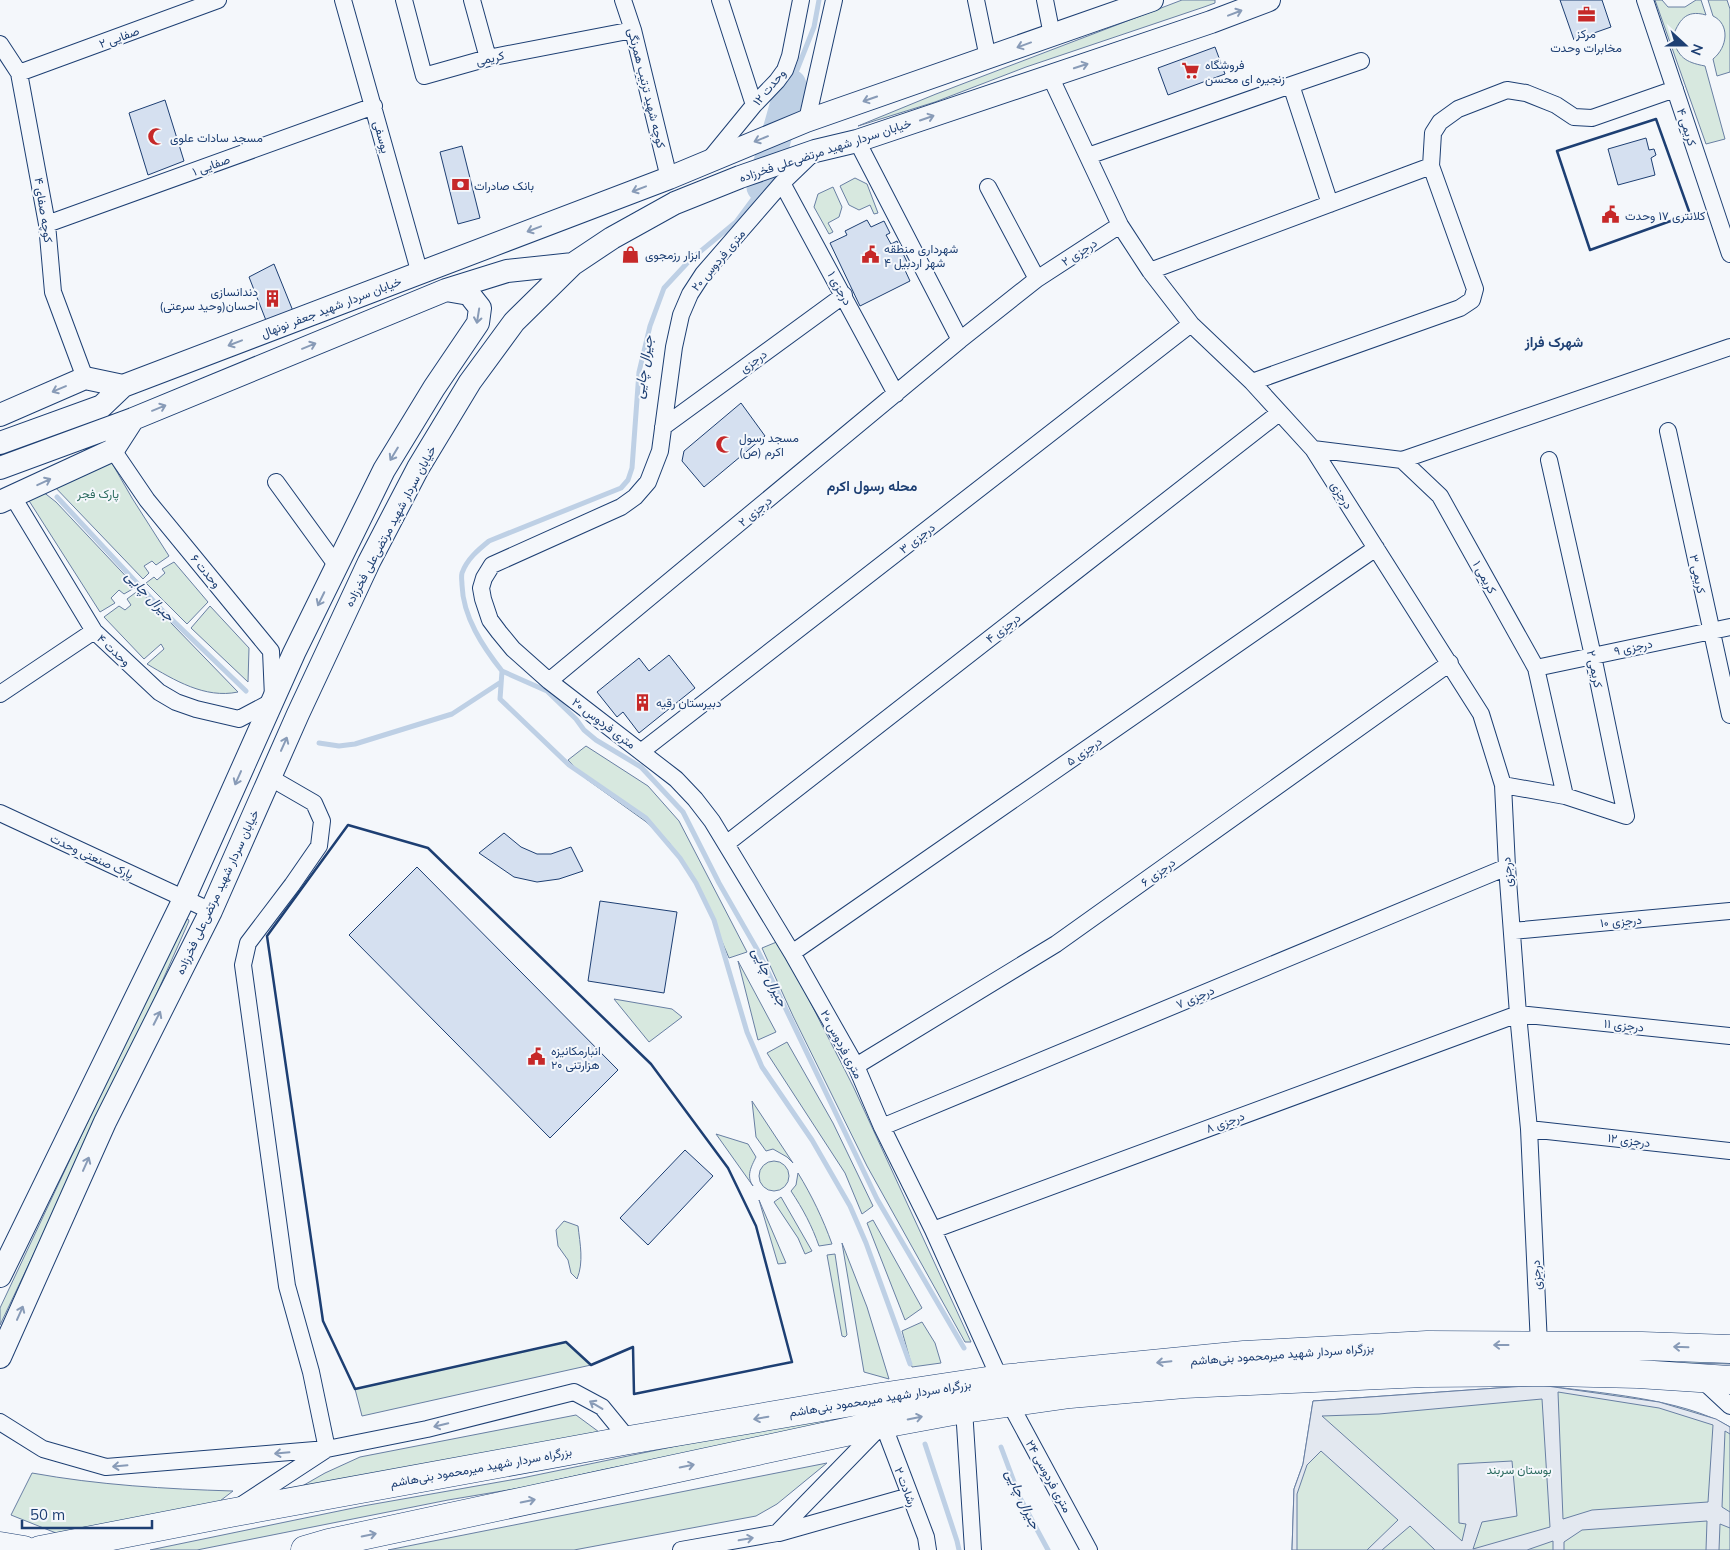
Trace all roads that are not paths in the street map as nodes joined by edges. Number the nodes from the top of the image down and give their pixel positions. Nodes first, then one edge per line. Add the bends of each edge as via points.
1 (218, 0) edge
2 (343, 0) edge
3 (404, 0) edge
4 (472, 0) edge
5 (623, 0) edge
6 (720, 0) edge
7 (801, 0) edge
8 (834, 0) edge
9 (976, 0) edge
10 (1045, 0) edge
11 (1152, 0) edge
12 (1269, 0) edge
13 (1645, 0) edge
14 (633, 30) junction
15 (1052, 35) junction
16 (0, 44) edge
17 (488, 58) junction
18 (988, 58) junction
19 (1361, 60) dead end
20 (19, 73) junction
21 (1050, 76) junction
22 (1291, 84) junction
23 (1675, 88) junction
24 (754, 105) junction
25 (374, 106) junction
26 (807, 121) junction
27 (856, 141) junction
28 (814, 151) junction
29 (1088, 156) junction
30 (712, 159) junction
31 (1431, 166) junction
32 (669, 178) junction
33 (782, 183) junction
34 (988, 187) dead end
35 (1330, 204) junction
36 (47, 224) junction
37 (1120, 225) junction
38 (1730, 254) edge
39 (573, 264) junction
40 (1150, 271) junction
41 (420, 274) junction
42 (1038, 279) junction
43 (446, 290) junction
44 (844, 295) junction
45 (1191, 324) junction
46 (960, 340) junction
47 (1730, 347) edge
48 (85, 378) junction
49 (1252, 382) junction
50 (123, 386) junction
51 (896, 394) junction
52 (1279, 413) junction
53 (0, 415) edge
54 (133, 419) junction
55 (663, 427) junction
56 (1668, 432) dead end
57 (0, 444) edge
58 (1313, 449) junction
59 (113, 450) junction
60 (1402, 460) junction
61 (1549, 460) dead end
62 (0, 468) edge
63 (276, 482) dead end
64 (6, 499) edge
65 (1376, 548) junction
66 (337, 566) junction
67 (1730, 627) edge
68 (94, 631) junction
69 (1711, 631) junction
70 (1593, 656) junction
71 (1450, 663) junction
72 (1536, 668) junction
73 (549, 681) junction
74 (0, 694) edge
75 (273, 701) junction
76 (298, 714) junction
77 (1730, 716) edge
78 (642, 751) junction
79 (269, 777) junction
80 (1503, 785) junction
81 (1565, 796) junction
82 (0, 812) edge
83 (726, 844) junction
84 (1507, 867) junction
85 (184, 899) junction
86 (211, 911) junction
87 (1730, 911) edge
88 (1512, 931) junction
89 (792, 953) junction
90 (1518, 1014) junction
91 (1730, 1036) edge
92 (856, 1066) junction
93 (882, 1127) junction
94 (1529, 1128) junction
95 (1730, 1152) edge
96 (933, 1230) junction
97 (0, 1276) edge
98 (1539, 1345) junction
99 (1730, 1349) edge
100 (0, 1357) edge
101 (1702, 1380) junction
102 (1730, 1380) edge
103 (1004, 1391) junction
104 (1730, 1406) edge
105 (964, 1409) junction
106 (0, 1422) edge
107 (883, 1424) junction
108 (629, 1440) junction
109 (327, 1449) junction
110 (910, 1496) junction
111 (230, 1513) junction
112 (777, 1533) junction
113 (0, 1546) edge
114 (322, 1548) edge
115 (24, 1550) edge
116 (40, 1550) edge
117 (681, 1550) edge
118 (928, 1550) edge
119 (973, 1550) edge
120 (1089, 1550) edge

1 - 20 street, صفایی ۲
2 - 25 street, یوسفی
3 - 17 street, کریمی via 424,76
4 - 17 street
5 - 14 street, کوچه شهید ترتیب همرنگی
6 - 24 street
7 - 24 street, وحدت ۱۲ via 786,70
8 - 26 street
9 - 18 street
10 - 15 street
11 - 15 main road
21 -> 12 main road, خیابان سردار شهید مرتضی‌علی فخرزاده
13 - 23 street, کریمی ۴
14 - 17 street, کریمی
14 - 32 street, کوچه شهید ترتیب همرنگی
15 -> 18 main road
16 - 20 street, کوچه صفای ۴
18 -> 26 main road
19 - 22 street
20 - 36 street, کوچه صفای ۴
27 -> 21 main road, خیابان سردار شهید مرتضی‌علی فخرزاده
21 - 29 street, درجزی
22 - 29 street
22 - 35 street
23 - 31 street via 1592,118 1574,117 1556,105 1526,93 1507,90 1458,109 1440,122 1433,133
23 - 38 street, کریمی ۴
24 - 30 street, وحدت ۱۲
25 - 36 street, صفایی ۱
25 - 41 street, یوسفی
26 -> 30 main road
27 - 28 main road, خیابان سردار شهید مرتضی‌علی فخرزاده
27 - 46 street
28 - 33 street, ۲۰ متری فردوس
28 - 39 main road, خیابان سردار شهید مرتضی‌علی فخرزاده via 675,203
29 - 37 street, درجزی
30 - 32 main road
31 - 35 street
31 - 49 street via 1475,289 1472,300 1460,308
32 -> 41 main road, خیابان سردار شهید جعفر نونهال
33 - 44 street, درجزی ۱
33 - 55 street, ۲۰ متری فردوس via 703,274 690,294 680,315
34 - 42 street
35 - 40 street
36 - 48 street, کوچه صفای ۴ via 53,292
37 - 40 street, درجزی
37 - 42 street, درجزی ۲
39 - 43 main road via 507,271
39 - 76 main road, خیابان سردار شهید مرتضی‌علی فخرزاده via 514,322 461,398 418,468
40 - 45 street, درجزی
41 -> 50 main road, خیابان سردار شهید جعفر نونهال
42 - 46 street, درجزی ۲
54 -> 43 main road
43 -> 66 main road via 469,294 480,308 478,323 384,470
44 - 51 street, درجزی ۱
44 - 55 street, درجزی
45 - 49 street, درجزی
45 - 78 street, درجزی ۳
46 - 51 street, درجزی ۲
47 - 60 street
48 - 50 main road
48 -> 53 main road
49 - 52 street, درجزی
50 - 57 main road, خیابان سردار شهید جعفر نونهال via 102,406
51 - 73 street, درجزی ۲
52 - 58 street, درجزی
52 - 83 street, درجزی ۴
54 - 59 main road
54 - 62 main road
55 - 73 street, ۲۰ متری فردوس via 655,467 635,497 621,507 504,558 492,565 484,578 481,588 490,620 513,649
56 - 69 street, کریمی ۳
58 - 60 street
58 - 65 street, درجزی
64 -> 59 main road
59 - 75 street, وحدت ۶ via 147,500 271,651
60 - 72 street, کریمی ۱ via 1440,496
61 - 70 street, کریمی ۲
63 - 66 street
64 - 68 street, وحدت ۴
65 - 71 street, درجزی
65 - 89 street, درجزی ۵
66 -> 75 main road
67 - 69 street, درجزی ۹
68 - 74 street
68 - 75 street, وحدت ۴ via 158,692 176,702 238,719
69 - 70 street, درجزی ۹
69 - 77 street, کریمی ۳
70 - 72 street, درجزی ۹
70 - 81 street, کریمی ۲ via 1626,816
71 - 80 street, درجزی via 1481,714
71 - 92 street, درجزی ۶ via 1056,944
72 - 81 street, کریمی ۱
73 - 78 street, ۲۰ متری فردوس
75 - 76 street
75 -> 85 main road
79 -> 76 main road, خیابان سردار شهید مرتضی‌علی فخرزاده
78 - 83 street, ۲۰ متری فردوس via 695,799
79 - 86 main road, خیابان سردار شهید مرتضی‌علی فخرزاده
79 - 109 street via 314,803 322,822 319,846 248,943 244,965 287,1286 311,1372
80 - 81 street
80 - 84 street, درجزی
82 - 85 street, پارک صنعتی وحدت
83 - 89 street, ۲۰ متری فردوس
84 - 88 street, درجزی
84 - 93 street, درجزی ۷
85 - 86 street, پارک صنعتی وحدت
85 - 97 main road
100 -> 86 main road, خیابان سردار شهید مرتضی‌علی فخرزاده via 105,1122
87 - 88 street, درجزی ۱۰
88 - 90 street, درجزی
89 - 92 street, ۲۰ متری فردوس
90 - 91 street, درجزی ۱۱
90 - 94 street, درجزی
90 - 96 street, درجزی ۸
92 - 93 street, ۲۰ متری فردوس
93 - 96 street, ۲۰ متری فردوس
94 - 95 street, درجزی ۱۲
94 - 98 street, درجزی
96 - 103 street, ۲۰ متری فردوس
99 -> 98 highway, بزرگراه سردار شهید میرمحمود بنی‌هاشم
98 -> 103 highway, بزرگراه سردار شهید میرمحمود بنی‌هاشم via 1427,1345 1244,1355
101 - 102 highway, بزرگراه سردار شهید میرمحمود بنی‌هاشم
101 - 103 highway, بزرگراه سردار شهید میرمحمود بنی‌هاشم via 1638,1374 1424,1373 1184,1384 1070,1394
101 - 104 street
103 - 105 highway, بزرگراه سردار شهید میرمحمود بنی‌هاشم
103 -> 108 highway, بزرگراه سردار شهید میرمحمود بنی‌هاشم via 881,1397
103 - 120 street, ۲۴ متری فردوسی
107 -> 105 highway, بزرگراه سردار شهید میرمحمود بنی‌هاشم
105 - 119 street
109 -> 106 street via 106,1467 43,1449
107 - 110 street, رشادت ۲
107 - 112 street
114 -> 107 highway, بزرگراه سردار شهید میرمحمود بنی‌هاشم
108 -> 109 street via 602,1407 574,1392 427,1429
108 - 111 highway, بزرگراه سردار شهید میرمحمود بنی‌هاشم
109 - 111 street
110 - 112 street
110 - 118 street, رشادت ۲
111 - 116 highway, بزرگراه سردار شهید میرمحمود بنی‌هاشم
117 -> 112 street
113 - 115 highway

